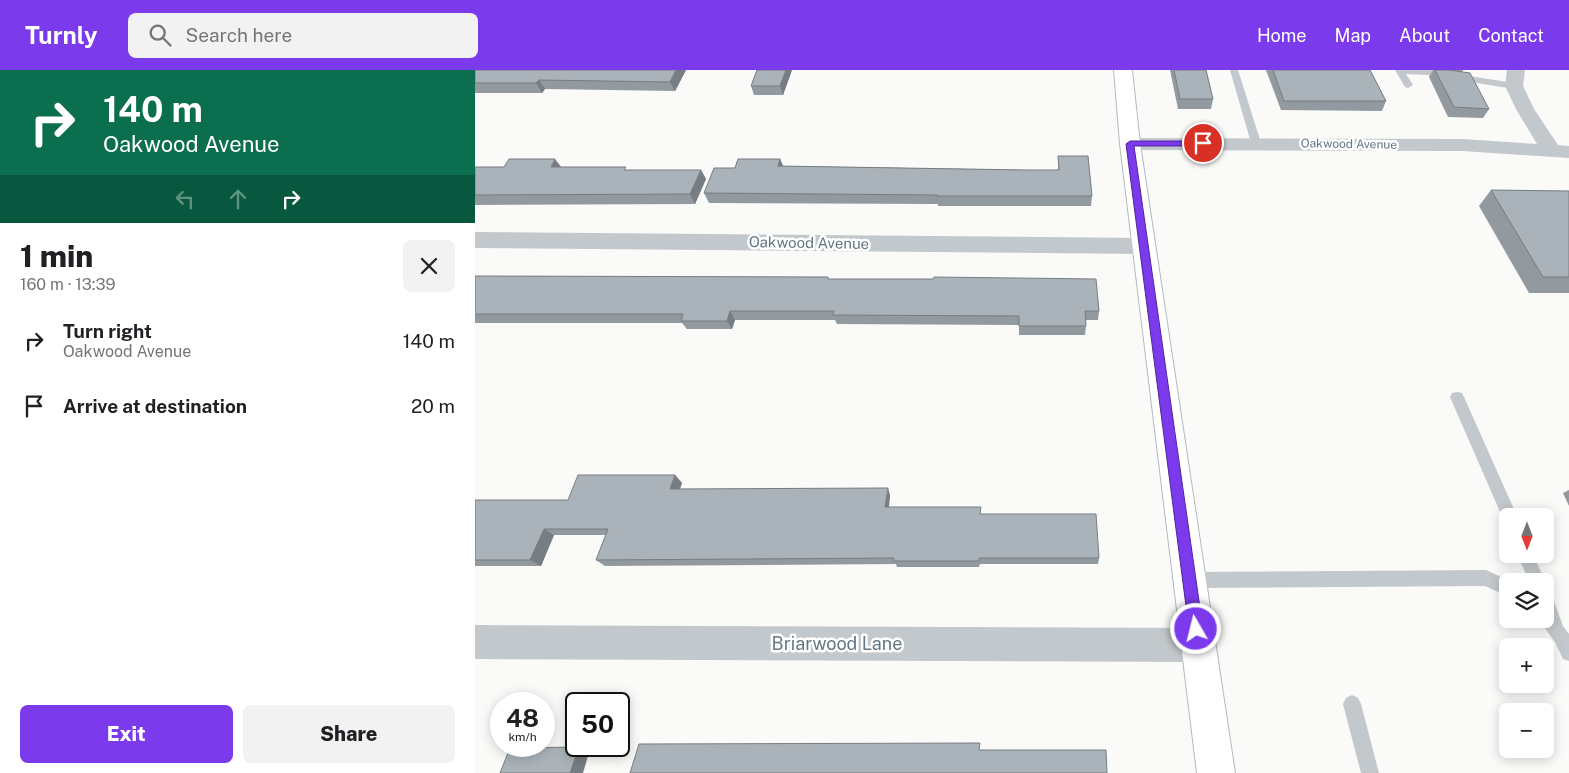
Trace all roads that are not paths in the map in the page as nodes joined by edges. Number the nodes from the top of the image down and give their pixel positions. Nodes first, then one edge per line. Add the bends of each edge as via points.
1 (1123, 70) edge
2 (1234, 70) edge
3 (1400, 71) edge
4 (1515, 78) edge
5 (1408, 85) dead end
6 (1256, 143) junction
7 (1130, 144) junction
8 (1560, 152) edge
9 (475, 240) edge
10 (1144, 246) junction
11 (1457, 397) dead end
12 (1506, 508) edge
13 (1189, 580) junction
14 (1499, 584) edge
15 (1554, 620) edge
16 (1554, 627) edge
17 (1561, 636) junction
18 (475, 642) edge
19 (1199, 645) junction
20 (1569, 654) edge
21 (1352, 704) dead end
22 (1216, 773) edge
23 (1370, 773) edge

1 - 7 main road
2 - 6 lane
3 - 4 lane
3 - 5 lane
4 - 8 street via 1525,110
6 - 7 street, Oakwood Avenue
6 - 8 street, Oakwood Avenue via 1462,145
7 - 10 main road
9 - 10 street, Oakwood Avenue
10 - 13 main road
11 - 12 lane
13 - 14 lane via 1486,578
13 - 19 main road
15 - 17 lane
16 - 17 lane
17 - 20 lane
18 - 19 street, Briarwood Lane
19 - 22 main road
21 - 23 lane

